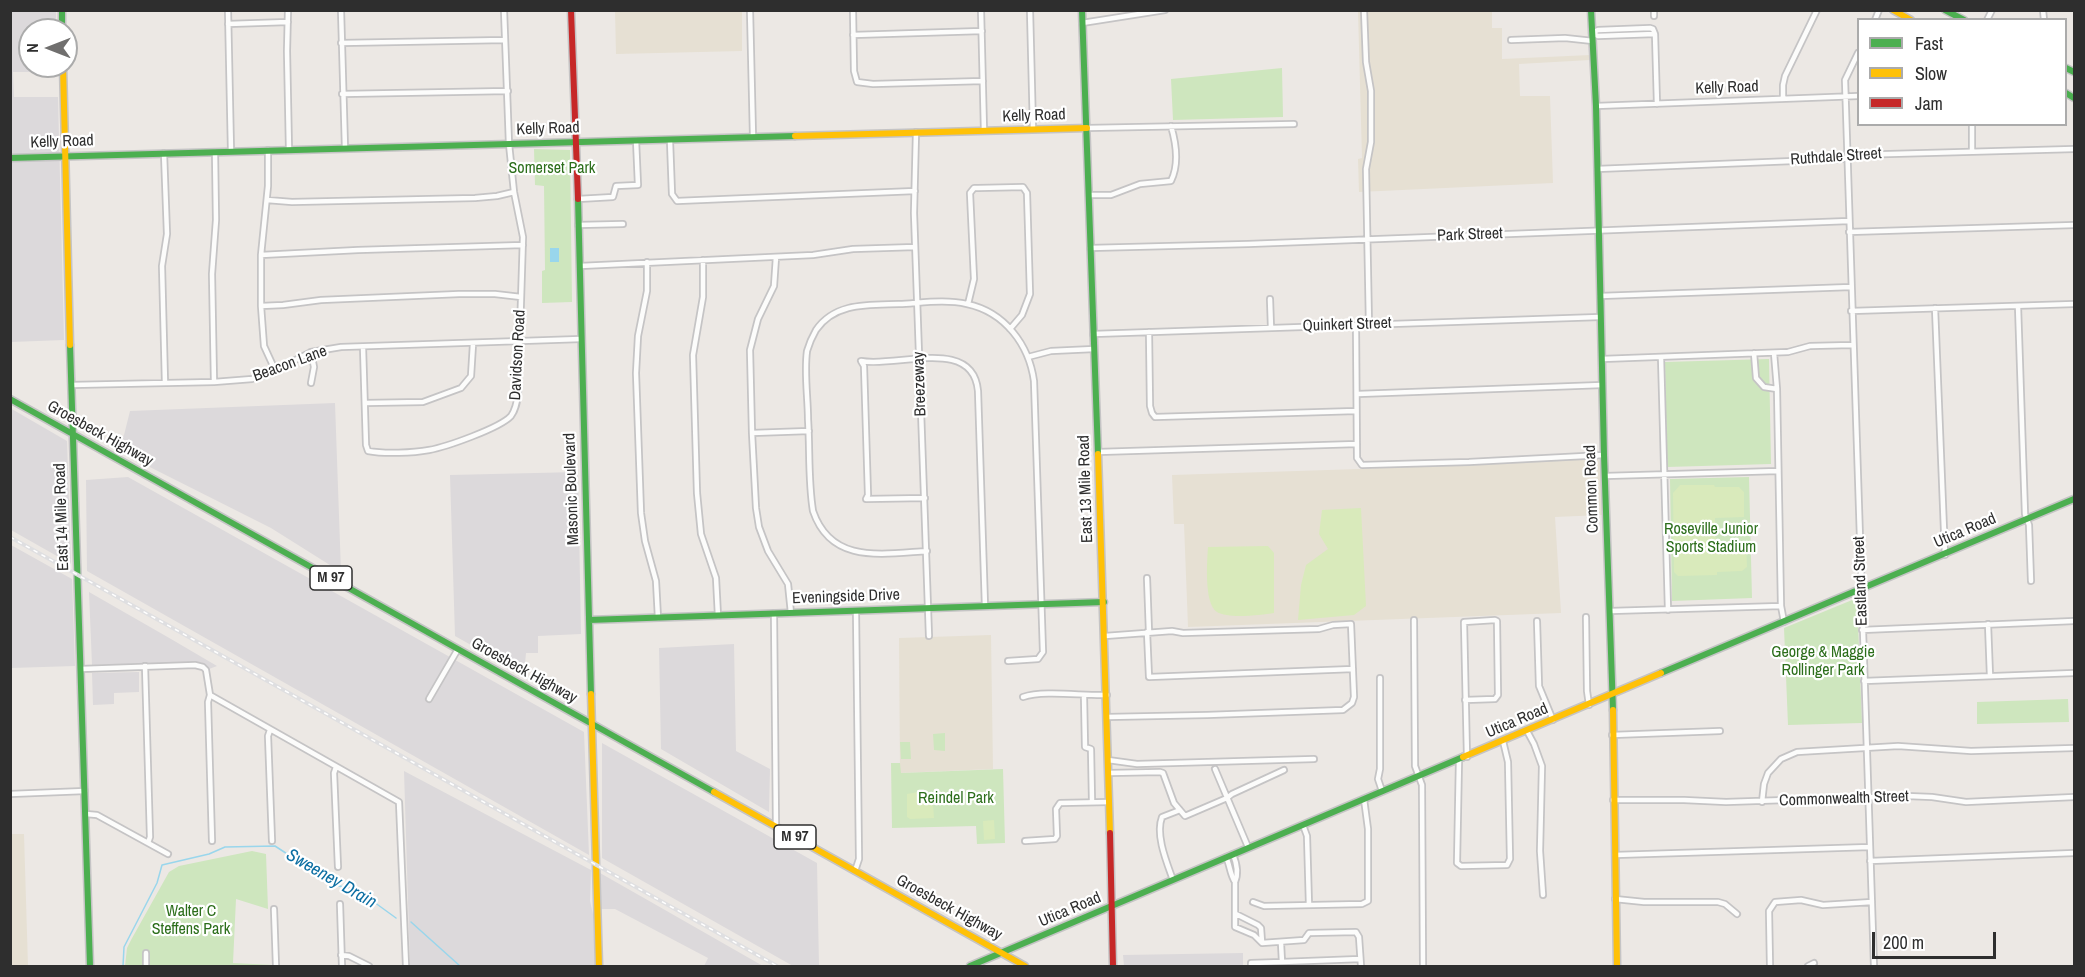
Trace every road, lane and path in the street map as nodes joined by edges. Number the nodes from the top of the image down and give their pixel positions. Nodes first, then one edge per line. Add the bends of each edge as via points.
1 (228, 10) edge
2 (288, 10) edge
3 (341, 10) edge
4 (504, 10) edge
5 (571, 10) edge
6 (750, 10) edge
7 (853, 10) edge
8 (981, 10) edge
9 (1030, 10) edge
10 (1082, 10) edge
11 (1165, 10) edge
12 (1364, 10) edge
13 (1592, 10) edge
14 (1817, 10) edge
15 (1893, 10) edge
16 (1945, 10) edge
17 (1151, 12) edge
18 (1907, 18) edge
19 (1960, 18) edge
20 (288, 22) junction
21 (1082, 22) junction
22 (228, 24) junction
23 (982, 31) junction
24 (1592, 33) junction
25 (853, 35) junction
26 (506, 40) junction
27 (1511, 40) dead end
28 (1593, 41) junction
29 (341, 43) junction
30 (1857, 55) edge
31 (63, 78) edge
32 (983, 81) junction
33 (508, 91) junction
34 (342, 94) junction
35 (1845, 96) junction
36 (1857, 96) edge
37 (1783, 99) junction
38 (1657, 104) junction
39 (1596, 106) junction
40 (1294, 124) dead end
41 (1170, 126) junction
42 (1972, 126) edge
43 (1087, 128) junction
44 (1033, 129) junction
45 (984, 131) junction
46 (916, 132) junction
47 (753, 137) junction
48 (636, 140) junction
49 (670, 141) junction
50 (576, 142) junction
51 (509, 144) junction
52 (345, 148) junction
53 (2074, 149) edge
54 (268, 150) junction
55 (289, 150) junction
56 (231, 151) junction
57 (1972, 151) junction
58 (215, 152) junction
59 (164, 153) junction
60 (64, 156) junction
61 (1847, 157) junction
62 (10, 158) edge
63 (1597, 169) junction
64 (915, 191) junction
65 (514, 192) junction
66 (1089, 195) junction
67 (578, 199) junction
68 (267, 200) junction
69 (1849, 221) junction
70 (623, 224) dead end
71 (578, 225) junction
72 (2074, 225) edge
73 (1599, 230) junction
74 (1850, 232) junction
75 (1368, 240) junction
76 (523, 245) junction
77 (915, 247) junction
78 (1090, 248) junction
79 (261, 255) junction
80 (776, 257) junction
81 (704, 260) junction
82 (647, 262) junction
83 (580, 266) junction
84 (1851, 288) junction
85 (1600, 296) junction
86 (521, 297) junction
87 (1270, 299) dead end
88 (918, 303) junction
89 (968, 304) junction
90 (2074, 304) edge
91 (261, 306) junction
92 (2018, 306) junction
93 (1935, 308) junction
94 (1851, 311) junction
95 (1600, 317) junction
96 (1356, 325) junction
97 (1369, 325) junction
98 (1010, 328) junction
99 (1271, 328) junction
100 (1149, 332) junction
101 (1093, 334) junction
102 (581, 339) junction
103 (518, 342) junction
104 (473, 344) junction
105 (1852, 345) junction
106 (363, 347) junction
107 (1094, 349) junction
108 (311, 352) junction
109 (1774, 353) junction
110 (1754, 354) junction
111 (1029, 357) junction
112 (1661, 357) junction
113 (1602, 359) junction
114 (920, 360) junction
115 (275, 370) junction
116 (214, 382) junction
117 (165, 383) junction
118 (312, 383) dead end
119 (71, 385) junction
120 (1602, 385) junction
121 (1777, 389) junction
122 (1358, 394) junction
123 (10, 399) edge
124 (365, 403) junction
125 (1356, 411) junction
126 (809, 431) junction
127 (752, 433) junction
128 (72, 434) junction
129 (1357, 444) junction
130 (1098, 452) junction
131 (1604, 455) junction
132 (1778, 471) junction
133 (1664, 474) junction
134 (1605, 476) junction
135 (925, 498) junction
136 (2074, 499) edge
137 (2027, 519) junction
138 (927, 551) junction
139 (1945, 555) junction
140 (1147, 578) dead end
141 (2031, 581) dead end
142 (1861, 590) junction
143 (1104, 602) junction
144 (1042, 604) junction
145 (985, 606) junction
146 (1781, 606) junction
147 (928, 608) junction
148 (856, 610) junction
149 (1668, 610) junction
150 (1610, 611) junction
151 (790, 613) junction
152 (774, 614) junction
153 (718, 616) junction
154 (1586, 617) dead end
155 (658, 618) junction
156 (589, 620) junction
157 (1414, 620) dead end
158 (1537, 621) dead end
159 (2074, 621) edge
160 (1784, 622) junction
161 (1988, 624) junction
162 (1862, 630) junction
163 (1148, 632) junction
164 (928, 636) dead end
165 (1105, 636) junction
166 (458, 649) junction
167 (1008, 661) dead end
168 (145, 666) junction
169 (81, 669) junction
170 (1353, 669) junction
171 (2074, 673) edge
172 (1990, 676) junction
173 (1380, 678) dead end
174 (1864, 681) junction
175 (210, 695) junction
176 (1107, 695) junction
177 (1613, 695) junction
178 (1084, 696) junction
179 (1023, 697) dead end
180 (429, 699) dead end
181 (1465, 700) junction
182 (1589, 705) junction
183 (1107, 717) junction
184 (1553, 720) junction
185 (592, 724) junction
186 (270, 730) junction
187 (1527, 731) junction
188 (1720, 731) dead end
189 (1612, 735) junction
190 (1503, 741) junction
191 (1866, 747) junction
192 (2074, 748) edge
193 (1467, 757) junction
194 (1314, 759) dead end
195 (1108, 760) junction
196 (1459, 760) junction
197 (336, 767) junction
198 (1215, 769) dead end
199 (1284, 770) dead end
200 (1109, 773) junction
201 (1419, 775) junction
202 (85, 791) junction
203 (1382, 791) junction
204 (10, 794) edge
205 (1868, 797) junction
206 (2074, 797) edge
207 (1227, 798) junction
208 (1364, 799) junction
209 (1613, 800) junction
210 (1092, 801) junction
211 (1109, 802) junction
212 (1762, 802) junction
213 (1180, 810) junction
214 (86, 814) junction
215 (1303, 825) junction
216 (776, 827) junction
217 (212, 841) dead end
218 (272, 841) dead end
219 (1025, 841) dead end
220 (148, 843) junction
221 (1870, 847) junction
222 (1248, 848) junction
223 (168, 854) dead end
224 (2074, 854) edge
225 (1614, 855) junction
226 (1230, 856) junction
227 (1870, 861) junction
228 (338, 867) dead end
229 (855, 871) junction
230 (1173, 879) junction
231 (1543, 895) dead end
232 (1615, 899) junction
233 (1253, 902) dead end
234 (1872, 902) junction
235 (340, 904) dead end
236 (1309, 905) junction
237 (1112, 907) junction
238 (274, 909) dead end
239 (1236, 914) junction
240 (1737, 914) dead end
241 (1262, 943) junction
242 (1281, 943) junction
243 (146, 952) dead end
244 (1002, 954) junction
245 (341, 955) junction
246 (1360, 958) junction
247 (1282, 962) junction
248 (1814, 963) dead end
249 (90, 966) edge
250 (146, 966) edge
251 (276, 966) edge
252 (342, 966) edge
253 (369, 966) edge
254 (405, 966) edge
255 (599, 966) edge
256 (970, 966) edge
257 (1026, 966) edge
258 (1113, 966) edge
259 (1251, 966) edge
260 (1361, 966) edge
261 (1423, 966) edge
262 (1617, 966) edge
263 (1770, 966) edge
264 (1808, 966) edge
265 (1874, 966) edge

1 - 22 street
2 - 20 street
3 - 29 street
4 - 26 street, Davidson Road
5 - 50 main road, Masonic Boulevard
6 - 47 street
7 - 25 street
8 - 23 street
9 - 44 street
10 - 21 main road, East 13 Mile Road
11 - 17 street
12 - 75 street via 1371,91 1371,142 1366,169
13 - 24 main road, Common Road
14 - 37 street via 1784,81
15 - 18 main road
16 - 19 main road
17 - 21 street
20 - 22 street
20 - 55 street
21 - 43 main road, East 13 Mile Road
22 - 56 street
23 - 25 street
23 - 32 street
24 - 28 main road, Common Road
24 - 38 street via 1655,34
25 - 32 street via 857,82
26 - 29 street
26 - 33 street, Davidson Road
27 - 28 street
28 - 39 main road, Common Road
29 - 34 street
30 - 35 street via 1845,80
31 - 60 main road, East 14 Mile Road
32 - 45 street
33 - 34 street
33 - 51 street, Davidson Road
34 - 52 street
35 - 36 street, Kelly Road
35 - 37 street, Kelly Road
35 - 61 street
37 - 38 street, Kelly Road
38 - 39 street, Kelly Road
39 - 63 main road, Common Road
40 - 41 street
41 - 43 street
41 - 66 street via 1175,163 1171,181 1136,184 1111,195
42 - 57 street
43 - 44 main road, Kelly Road
43 - 66 main road, East 13 Mile Road
44 - 45 main road, Kelly Road
45 - 46 main road, Kelly Road
46 - 47 main road, Kelly Road
46 - 64 street, Breezeway
47 - 49 main road, Kelly Road
48 - 49 main road, Kelly Road
48 - 50 main road, Kelly Road
48 - 67 street via 638,185 616,186 613,197
49 - 64 street via 674,200
50 - 51 main road, Kelly Road
50 - 67 main road, Masonic Boulevard
51 - 52 main road, Kelly Road
51 - 65 street, Davidson Road
52 - 55 main road, Kelly Road
53 - 57 street, Ruthdale Street
54 - 55 main road, Kelly Road
54 - 56 main road, Kelly Road
54 - 68 street
56 - 58 main road, Kelly Road
57 - 61 street, Ruthdale Street
58 - 59 main road, Kelly Road
58 - 116 street
59 - 60 main road, Kelly Road
59 - 117 street
60 - 62 main road, Kelly Road
60 - 119 main road, East 14 Mile Road
61 - 63 street, Ruthdale Street
61 - 69 street
63 - 73 main road, Common Road
64 - 77 street, Breezeway
65 - 68 street via 482,197
65 - 76 street, Davidson Road
66 - 78 main road, East 13 Mile Road
67 - 71 main road, Masonic Boulevard
68 - 79 street
69 - 73 street, Park Street
69 - 74 street, Eastland Street
70 - 71 street
71 - 83 main road, Masonic Boulevard
72 - 74 street
73 - 75 street, Park Street
73 - 85 main road, Common Road
74 - 84 street, Eastland Street
75 - 78 street, Park Street
75 - 97 street
76 - 79 street
76 - 86 street, Davidson Road
77 - 80 street
77 - 88 street, Breezeway
78 - 101 main road, East 13 Mile Road
79 - 91 street
80 - 81 street
80 - 127 street via 774,286 758,319 750,350
81 - 82 street
81 - 153 street via 703,297 693,355 697,493 701,534 716,578
82 - 83 street
82 - 155 street via 637,345 637,385 641,513 656,580
83 - 102 main road, Masonic Boulevard
84 - 85 street
84 - 94 street, Eastland Street
85 - 95 main road, Common Road
86 - 91 street via 459,294 310,300
86 - 103 street, Davidson Road
87 - 99 street
88 - 89 street
88 - 114 street, Breezeway
88 - 126 street via 856,306 834,313 817,329 808,349
89 - 98 street via 991,313
89 - 98 street via 974,279 972,190 1021,186 1027,193 1030,294 1023,315
90 - 92 street
91 - 115 street via 264,346
92 - 93 street
92 - 137 street
93 - 94 street
93 - 139 street
94 - 105 street, Eastland Street
95 - 97 street, Quinkert Street
95 - 113 main road, Common Road
96 - 97 street, Quinkert Street
96 - 99 street, Quinkert Street
96 - 122 street
98 - 111 street
99 - 100 street, Quinkert Street
100 - 101 street, Quinkert Street
100 - 125 street via 1150,406 1155,417
101 - 107 main road, East 13 Mile Road
102 - 103 street, Beacon Lane
102 - 156 main road, Masonic Boulevard
103 - 104 street, Beacon Lane
103 - 124 street, Davidson Road via 517,402 509,418 488,429 431,449 368,451
104 - 106 street, Beacon Lane
104 - 124 street via 473,369 461,388 423,402
105 - 109 street via 1810,346
105 - 142 street, Eastland Street
106 - 108 street, Beacon Lane
106 - 124 street
107 - 111 street via 1051,351
107 - 130 main road, East 13 Mile Road
108 - 115 street, Beacon Lane
108 - 118 street
109 - 110 street
109 - 121 street
110 - 112 street
110 - 121 street via 1755,378 1764,387
111 - 144 street via 1034,381
112 - 113 street
112 - 133 street
113 - 120 main road, Common Road
114 - 135 street, Breezeway
114 - 135 street via 861,362 866,499
114 - 145 street via 955,360 969,367 975,378
115 - 116 street, Beacon Lane via 252,379
116 - 117 street, Beacon Lane
117 - 119 street, Beacon Lane
119 - 128 main road, East 14 Mile Road
120 - 122 street
120 - 131 main road, Common Road
121 - 132 street
122 - 125 street
123 - 128 main road, Groesbeck Highway / M 97
125 - 129 street
126 - 127 street
126 - 138 street via 813,510 820,528 835,544 864,553
127 - 151 street via 759,527 788,584
128 - 166 main road, Groesbeck Highway / M 97
128 - 169 main road, East 14 Mile Road
129 - 130 street
129 - 131 street via 1357,458 1365,465
130 - 143 main road, East 13 Mile Road
131 - 134 main road, Common Road
132 - 133 street
132 - 146 street
133 - 134 street
133 - 149 street
134 - 150 main road, Common Road
135 - 138 street, Breezeway
136 - 137 main road, Utica Road
137 - 139 main road, Utica Road
137 - 141 street
138 - 147 street, Breezeway
139 - 142 main road, Utica Road
140 - 163 street
142 - 160 main road, Utica Road
142 - 162 street, Eastland Street
143 - 144 main road, Eveningside Drive
143 - 165 main road, East 13 Mile Road
144 - 145 main road, Eveningside Drive
144 - 167 street via 1042,657
145 - 147 main road, Eveningside Drive
146 - 149 street
146 - 160 street
147 - 148 main road, Eveningside Drive
147 - 164 street, Breezeway
148 - 151 main road, Eveningside Drive
148 - 229 street via 859,859
149 - 150 street
150 - 177 main road, Common Road
151 - 152 main road, Eveningside Drive
152 - 153 main road, Eveningside Drive
152 - 216 street
153 - 155 main road, Eveningside Drive
154 - 182 street
155 - 156 main road, Eveningside Drive
156 - 185 main road, Masonic Boulevard
157 - 201 street via 1415,766
158 - 184 street via 1539,686
159 - 161 street
160 - 177 main road, Utica Road
161 - 162 street
161 - 172 street
162 - 174 street, Eastland Street
163 - 165 street
163 - 170 street via 1319,629 1351,624
163 - 170 street via 1149,677
165 - 176 main road, East 13 Mile Road
166 - 180 street
166 - 185 main road, Groesbeck Highway / M 97
168 - 169 street
168 - 175 street via 205,668
168 - 220 street
169 - 202 main road, East 14 Mile Road
170 - 183 street via 1353,700 1344,710
171 - 172 street
172 - 174 street
173 - 203 street via 1378,777
174 - 191 street, Eastland Street
175 - 186 street
175 - 217 street
176 - 178 street
176 - 183 main road, East 13 Mile Road
177 - 182 main road, Utica Road
177 - 189 main road, Common Road
178 - 179 street
178 - 210 street
181 - 181 street via 1464,622 1495,620 1498,695 1495,699
181 - 193 street
182 - 184 main road, Utica Road
183 - 195 main road, East 13 Mile Road
184 - 187 main road, Utica Road
185 - 216 main road, Groesbeck Highway / M 97
185 - 255 main road, Masonic Boulevard
186 - 197 street
186 - 218 street
187 - 190 main road, Utica Road
187 - 231 street via 1542,766
188 - 189 street
189 - 209 main road, Common Road
190 - 193 main road, Utica Road
190 - 196 street via 1509,770 1507,865 1457,863
191 - 192 street via 1920,746 1971,752
191 - 205 street, Eastland Street
191 - 212 street via 1787,755 1766,778
193 - 196 main road, Utica Road
194 - 195 street via 1137,764
195 - 200 main road, East 13 Mile Road
196 - 201 main road, Utica Road
197 - 228 street
197 - 254 street via 399,802
198 - 207 street
199 - 207 street
200 - 211 main road, East 13 Mile Road
200 - 213 street via 1162,773
201 - 203 main road, Utica Road
201 - 261 street
202 - 204 street
202 - 214 main road, East 14 Mile Road
203 - 208 main road, Utica Road
205 - 206 street, Commonwealth Street via 1921,796 1966,802
205 - 212 street, Commonwealth Street
205 - 221 street, Eastland Street
207 - 213 street via 1185,816
207 - 222 street
208 - 215 main road, Utica Road
208 - 236 street via 1368,901
209 - 212 street, Commonwealth Street
209 - 225 main road, Common Road
210 - 211 street
210 - 219 street via 1060,802 1056,809 1055,839
211 - 237 main road, East 13 Mile Road
213 - 230 street via 1162,817 1160,825
214 - 220 street via 97,815
214 - 249 main road, East 14 Mile Road
215 - 222 main road, Utica Road
215 - 236 street via 1307,836
216 - 229 main road, Groesbeck Highway / M 97
220 - 223 street
221 - 225 street
221 - 227 street, Eastland Street
222 - 226 main road, Utica Road
224 - 227 street
225 - 232 main road, Common Road
226 - 230 main road, Utica Road
226 - 239 street via 1237,863
227 - 234 street, Eastland Street
229 - 244 main road, Groesbeck Highway / M 97
230 - 237 main road, Utica Road
232 - 240 street via 1718,902
232 - 262 main road, Common Road
233 - 236 street via 1264,906
234 - 263 street via 1775,902 1769,911
234 - 265 street, Eastland Street
235 - 245 street
237 - 244 main road, Utica Road
237 - 258 main road, East 13 Mile Road
238 - 251 street
239 - 241 street via 1261,928
239 - 241 street via 1235,927
241 - 242 street
242 - 246 street via 1304,940 1309,933 1356,932
242 - 247 street
243 - 250 street
244 - 256 main road, Utica Road
244 - 257 main road, Groesbeck Highway / M 97
245 - 252 street
245 - 253 street
246 - 247 street
246 - 260 street
247 - 259 street
248 - 264 street

